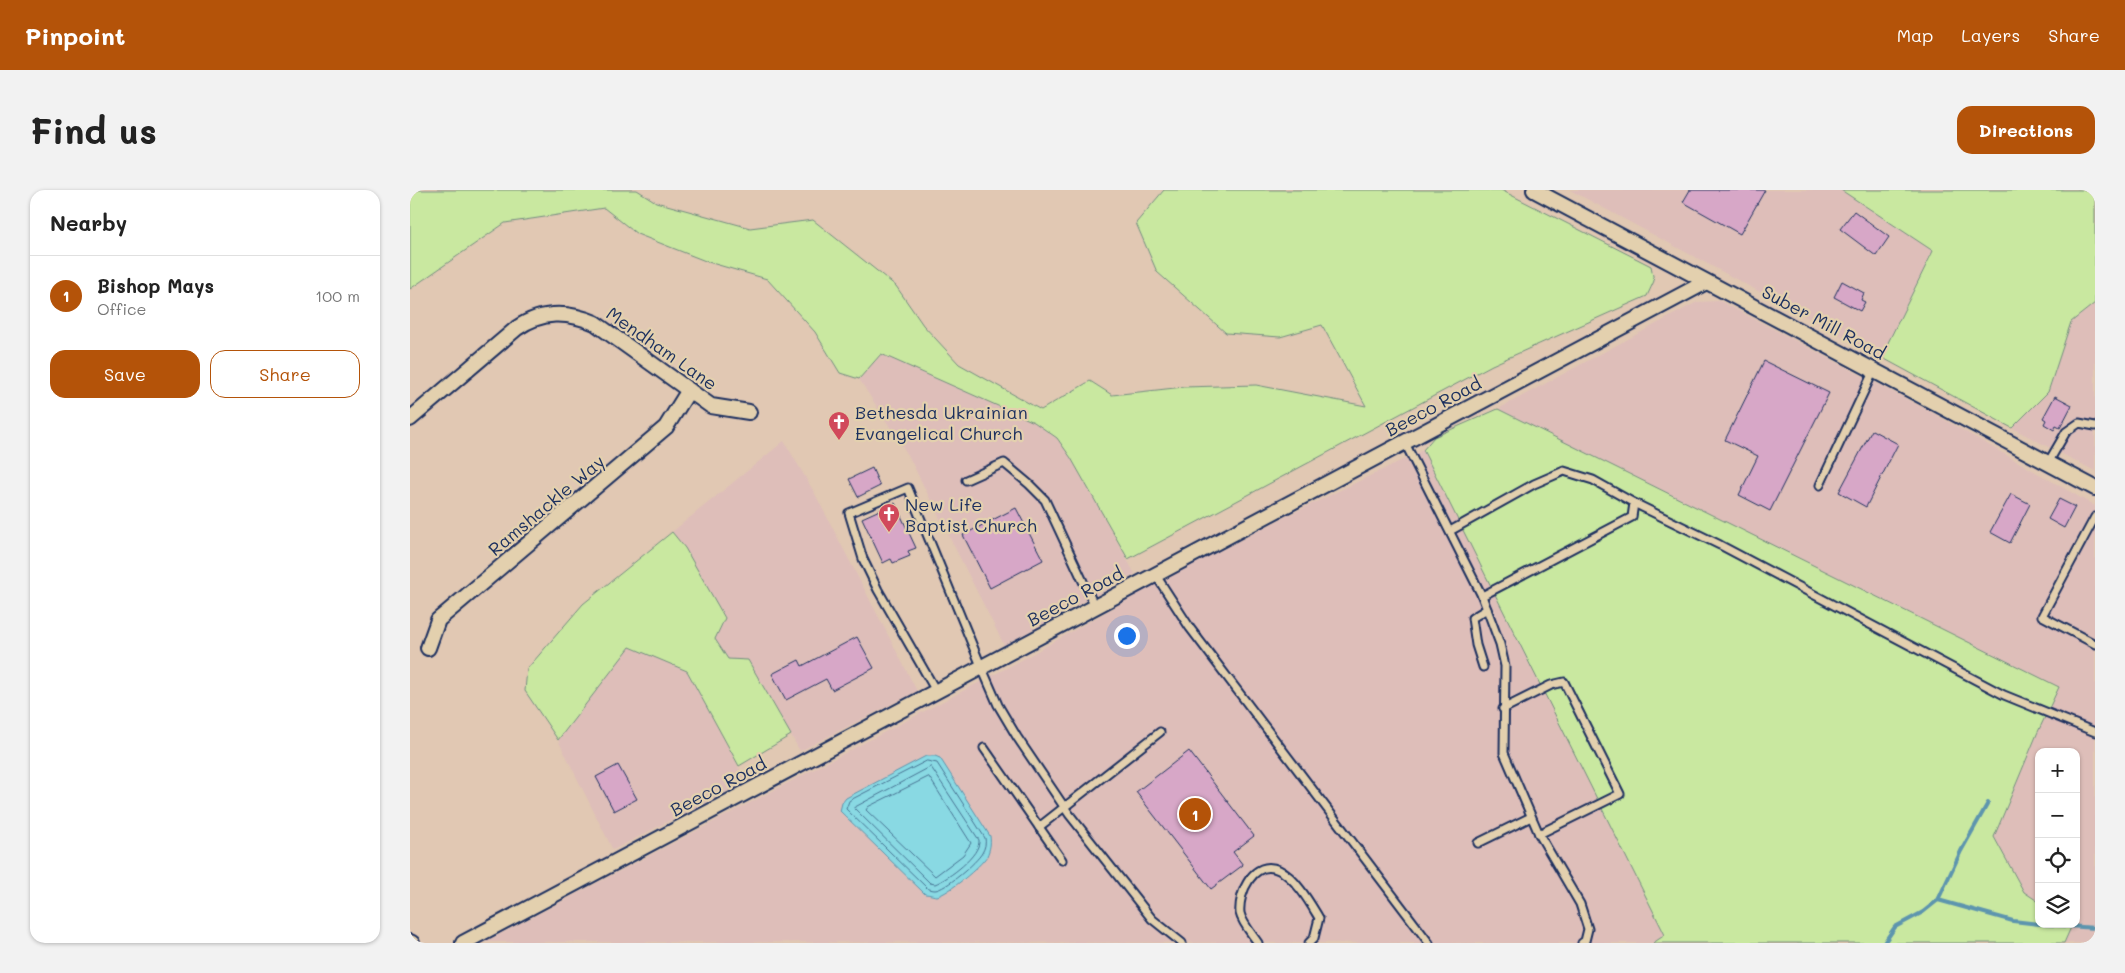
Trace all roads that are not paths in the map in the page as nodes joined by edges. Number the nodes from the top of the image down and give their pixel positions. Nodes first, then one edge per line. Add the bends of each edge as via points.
1 (1534, 190) edge
2 (1706, 282) junction
3 (1874, 370) junction
4 (689, 390) junction
5 (749, 412) dead end
6 (410, 419) edge
7 (2095, 426) edge
8 (1405, 443) junction
9 (2048, 464) junction
10 (966, 480) dead end
11 (1820, 485) dead end
12 (2095, 488) edge
13 (1634, 504) junction
14 (2095, 517) edge
15 (1450, 531) junction
16 (1156, 574) junction
17 (1482, 596) junction
18 (1095, 608) junction
19 (1487, 609) junction
20 (2095, 644) edge
21 (428, 648) dead end
22 (981, 666) junction
23 (1483, 667) dead end
24 (936, 691) junction
25 (1503, 709) junction
26 (1160, 732) dead end
27 (2095, 732) edge
28 (984, 748) dead end
29 (1064, 807) junction
30 (1532, 816) junction
31 (1039, 827) junction
32 (1539, 834) junction
33 (1478, 843) dead end
34 (1062, 860) dead end
35 (463, 943) edge
36 (1182, 943) edge
37 (1258, 943) edge
38 (1309, 943) edge
39 (1429, 943) edge
40 (1582, 943) edge

1 - 2 street, Suber Mill Road
2 - 3 street, Suber Mill Road
2 - 8 street, Beeco Road
3 - 9 street, Suber Mill Road
3 - 11 lane
4 - 5 street, Mendham Lane via 711,406
4 - 6 street, Mendham Lane via 595,323 573,315 551,314 532,319 517,328
4 - 21 street, Ramshackle Way via 666,427 438,620
7 - 9 lane via 2079,423 2066,432
8 - 15 lane
8 - 16 street, Beeco Road
9 - 12 street, Suber Mill Road
10 - 18 lane via 1004,464 1029,484 1045,500
13 - 15 lane via 1594,480 1564,471 1526,488
13 - 17 lane via 1632,517
13 - 27 lane via 1720,545 2004,695
14 - 20 lane via 2042,616
15 - 17 lane
16 - 18 street, Beeco Road
16 - 39 lane via 1190,628
17 - 19 lane
18 - 22 street, Beeco Road
19 - 23 lane via 1472,618
19 - 25 lane via 1504,666
22 - 24 street, Beeco Road
22 - 24 lane via 908,488 849,513 863,559 878,590
22 - 29 lane via 1012,729
24 - 35 street, Beeco Road
25 - 30 lane via 1504,753
25 - 32 lane via 1551,685 1564,682 1620,794
26 - 29 lane
28 - 31 lane
29 - 31 lane
29 - 36 lane via 1152,919
30 - 32 lane
30 - 33 lane
31 - 34 lane
32 - 40 lane via 1580,904 1588,929
37 - 38 lane via 1240,915 1240,895 1251,876 1265,868 1279,870 1301,889 1319,918 1314,938

